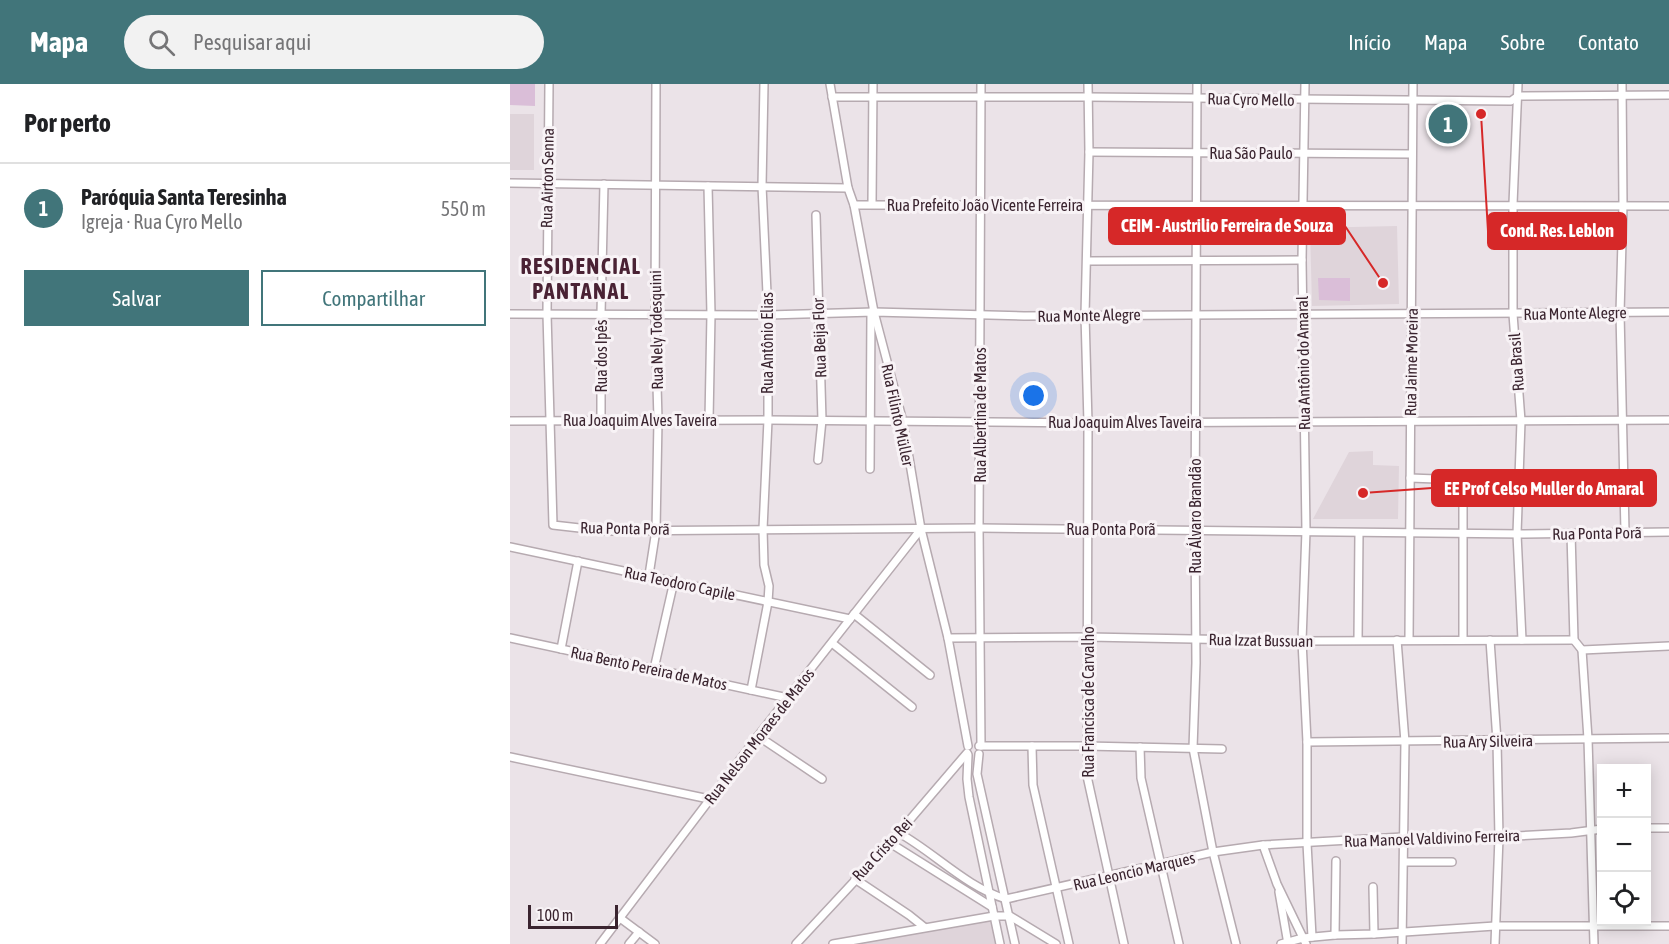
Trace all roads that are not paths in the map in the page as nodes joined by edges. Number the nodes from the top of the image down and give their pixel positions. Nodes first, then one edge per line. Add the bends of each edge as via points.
1 (549, 84) edge
2 (656, 84) edge
3 (764, 84) edge
4 (830, 84) edge
5 (873, 84) edge
6 (981, 84) edge
7 (1088, 84) edge
8 (1197, 84) edge
9 (1305, 84) edge
10 (1413, 84) edge
11 (1518, 84) edge
12 (1622, 84) edge
13 (1622, 94) junction
14 (1669, 95) edge
15 (1518, 96) junction
16 (832, 97) junction
17 (873, 97) junction
18 (1088, 97) junction
19 (981, 98) junction
20 (1196, 98) junction
21 (1305, 100) junction
22 (1413, 100) junction
23 (1089, 152) junction
24 (1197, 152) junction
25 (1305, 153) junction
26 (1412, 154) junction
27 (510, 183) edge
28 (604, 184) junction
29 (547, 185) junction
30 (656, 185) junction
31 (708, 186) junction
32 (762, 186) junction
33 (848, 188) junction
34 (872, 204) junction
35 (1513, 204) junction
36 (854, 205) junction
37 (980, 205) junction
38 (1195, 205) junction
39 (1304, 205) junction
40 (1412, 205) junction
41 (1623, 205) junction
42 (1088, 206) junction
43 (1669, 206) edge
44 (816, 215) dead end
45 (1302, 260) junction
46 (1088, 261) junction
47 (1196, 261) junction
48 (873, 312) junction
49 (1669, 312) edge
50 (1412, 313) junction
51 (1620, 313) junction
52 (510, 314) edge
53 (547, 314) junction
54 (601, 314) junction
55 (655, 314) junction
56 (711, 314) junction
57 (818, 314) junction
58 (1303, 314) junction
59 (1513, 314) junction
60 (768, 315) junction
61 (980, 315) junction
62 (1085, 315) junction
63 (1196, 315) junction
64 (602, 420) junction
65 (658, 420) junction
66 (709, 420) junction
67 (768, 420) junction
68 (822, 420) junction
69 (1623, 420) junction
70 (1669, 420) edge
71 (510, 421) edge
72 (549, 421) junction
73 (871, 421) junction
74 (1521, 421) junction
75 (903, 422) junction
76 (980, 422) junction
77 (1195, 422) junction
78 (1304, 422) junction
79 (1411, 422) junction
80 (1088, 423) junction
81 (819, 460) dead end
82 (870, 469) dead end
83 (1410, 478) junction
84 (553, 525) joint
85 (979, 528) junction
86 (921, 529) junction
87 (1086, 529) junction
88 (657, 530) junction
89 (763, 530) junction
90 (1195, 530) junction
91 (1306, 531) junction
92 (1625, 532) junction
93 (1669, 532) edge
94 (1359, 533) junction
95 (1411, 533) junction
96 (1571, 533) junction
97 (1463, 534) junction
98 (1517, 534) junction
99 (510, 547) edge
100 (578, 561) junction
101 (649, 576) junction
102 (674, 581) junction
103 (768, 602) junction
104 (852, 616) junction
105 (1088, 637) junction
106 (510, 638) edge
107 (980, 638) junction
108 (948, 639) junction
109 (1196, 639) junction
110 (1358, 640) junction
111 (1397, 640) junction
112 (1409, 640) junction
113 (1463, 640) junction
114 (1490, 640) junction
115 (1522, 640) junction
116 (1574, 640) junction
117 (1302, 641) junction
118 (832, 644) junction
119 (1669, 646) edge
120 (561, 649) junction
121 (1582, 650) junction
122 (654, 669) junction
123 (930, 675) dead end
124 (751, 690) junction
125 (788, 698) junction
126 (912, 707) dead end
127 (758, 736) junction
128 (1669, 738) edge
129 (1588, 739) junction
130 (1497, 741) junction
131 (1307, 742) junction
132 (1405, 742) junction
133 (1032, 746) junction
134 (1086, 746) junction
135 (1140, 747) junction
136 (1193, 748) junction
137 (980, 749) junction
138 (1222, 749) dead end
139 (968, 751) junction
140 (510, 757) edge
141 (822, 779) dead end
142 (710, 798) junction
143 (1651, 828) edge
144 (1669, 828) edge
145 (1590, 829) junction
146 (1597, 829) edge
147 (899, 832) junction
148 (1403, 837) junction
149 (1499, 837) junction
150 (890, 843) junction
151 (1308, 843) junction
152 (1263, 845) junction
153 (1214, 852) junction
154 (1336, 861) dead end
155 (1404, 862) junction
156 (1452, 862) dead end
157 (1162, 864) junction
158 (1108, 876) junction
159 (855, 879) junction
160 (1277, 884) junction
161 (1373, 887) dead end
162 (1056, 888) junction
163 (989, 894) junction
164 (1006, 899) junction
165 (992, 907) junction
166 (994, 916) junction
167 (1010, 916) junction
168 (620, 918) junction
169 (1495, 926) junction
170 (1594, 926) junction
171 (1669, 926) edge
172 (924, 927) junction
173 (639, 932) junction
174 (1403, 932) junction
175 (1335, 934) junction
176 (1374, 934) junction
177 (1312, 937) junction
178 (1305, 941) edge
179 (1286, 943) edge
180 (600, 944) edge
181 (629, 944) edge
182 (655, 944) edge
183 (796, 944) edge
184 (833, 944) edge
185 (1000, 944) edge
186 (1015, 944) edge
187 (1056, 944) edge
188 (1069, 944) edge
189 (1124, 944) edge
190 (1179, 944) edge
191 (1236, 944) edge
192 (1402, 944) edge
193 (1495, 944) edge
194 (1594, 944) edge

1 - 29 street, Rua Airton Senna
2 - 30 street, Rua Nely Todesquini
3 - 32 street, Rua Antônio Elias
4 - 16 street, Rua Filinto Müller
5 - 17 street
6 - 19 street, Rua Albertina de Matos
7 - 18 street, Rua Francisca de Carvalho
8 - 20 street, Rua Álvaro Brandão
9 - 21 street, Rua Antônio do Amaral
10 - 22 street, Rua Jaime Moreira
11 - 15 street, Rua Brasil
12 - 13 street
13 - 14 street, Rua Cyro Mello
13 - 15 street, Rua Cyro Mello
13 - 41 street
15 - 22 street, Rua Cyro Mello via 1510,101
15 - 35 street, Rua Brasil
16 - 17 street, Rua Cyro Mello
16 - 33 street, Rua Filinto Müller
17 - 19 street, Rua Cyro Mello
17 - 34 street
18 - 19 street, Rua Cyro Mello
18 - 20 street, Rua Cyro Mello
18 - 23 street, Rua Francisca de Carvalho
19 - 37 street, Rua Albertina de Matos
20 - 21 street, Rua Cyro Mello
20 - 24 street, Rua Álvaro Brandão
21 - 22 street, Rua Cyro Mello
21 - 25 street, Rua Antônio do Amaral
22 - 26 street, Rua Jaime Moreira
23 - 24 street, Rua São Paulo
23 - 42 street, Rua Francisca de Carvalho
24 - 25 street, Rua São Paulo
24 - 38 street, Rua Álvaro Brandão
25 - 26 street, Rua São Paulo
25 - 39 street, Rua Antônio do Amaral
26 - 40 street, Rua Jaime Moreira
27 - 29 street
28 - 29 street
28 - 30 street
28 - 54 street, Rua dos Ipês
29 - 53 street, Rua Airton Senna
30 - 31 street
30 - 55 street, Rua Nely Todesquini
31 - 32 street
31 - 56 street
32 - 33 street
32 - 60 street, Rua Antônio Elias
33 - 36 street, Rua Filinto Müller
34 - 36 street, Rua Prefeito João Vicente Ferreira
34 - 37 street, Rua Prefeito João Vicente Ferreira
35 - 40 street, Rua Prefeito João Vicente Ferreira
35 - 41 street, Rua Prefeito João Vicente Ferreira
35 - 59 street, Rua Brasil
36 - 48 street, Rua Filinto Müller
37 - 42 street, Rua Prefeito João Vicente Ferreira
37 - 61 street, Rua Albertina de Matos
38 - 39 street, Rua Prefeito João Vicente Ferreira
38 - 42 street, Rua Prefeito João Vicente Ferreira
38 - 47 street, Rua Álvaro Brandão
39 - 40 street, Rua Prefeito João Vicente Ferreira
39 - 45 street, Rua Antônio do Amaral
40 - 50 street, Rua Jaime Moreira
41 - 43 street, Rua Prefeito João Vicente Ferreira
41 - 51 street
42 - 46 street, Rua Francisca de Carvalho
44 - 57 street, Rua Beija Flor
45 - 47 street
45 - 58 street, Rua Antônio do Amaral
46 - 47 street
46 - 62 street, Rua Francisca de Carvalho
47 - 63 street, Rua Álvaro Brandão
48 - 57 street, Rua Monte Alegre
48 - 61 street, Rua Monte Alegre
48 - 73 street
48 - 75 street, Rua Filinto Müller
49 - 51 street, Rua Monte Alegre
50 - 58 street, Rua Monte Alegre
50 - 59 street, Rua Monte Alegre
50 - 79 street, Rua Jaime Moreira
51 - 59 street, Rua Monte Alegre
51 - 69 street
52 - 53 street, Rua Monte Alegre
53 - 54 street, Rua Monte Alegre
53 - 72 street, Rua Airton Senna
54 - 55 street, Rua Monte Alegre
54 - 64 street, Rua dos Ipês
55 - 56 street, Rua Monte Alegre
55 - 65 street, Rua Nely Todesquini
56 - 60 street, Rua Monte Alegre
56 - 66 street
57 - 60 street, Rua Monte Alegre
57 - 68 street, Rua Beija Flor
58 - 63 street, Rua Monte Alegre
58 - 78 street, Rua Antônio do Amaral
59 - 74 street, Rua Brasil
60 - 67 street, Rua Antônio Elias
61 - 62 street, Rua Monte Alegre
61 - 76 street, Rua Albertina de Matos
62 - 63 street, Rua Monte Alegre
62 - 80 street, Rua Francisca de Carvalho
63 - 77 street, Rua Álvaro Brandão
64 - 65 street, Rua Joaquim Alves Taveira
64 - 72 street, Rua Joaquim Alves Taveira
65 - 66 street, Rua Joaquim Alves Taveira
65 - 88 street, Rua Nely Todesquini
66 - 67 street, Rua Joaquim Alves Taveira
67 - 68 street, Rua Joaquim Alves Taveira
67 - 89 street, Rua Antônio Elias
68 - 73 street, Rua Joaquim Alves Taveira
68 - 81 street, Rua Beija Flor
69 - 70 street, Rua Joaquim Alves Taveira
69 - 74 street, Rua Joaquim Alves Taveira
69 - 92 street
71 - 72 street, Rua Joaquim Alves Taveira
72 - 84 street, Rua Airton Senna
73 - 75 street, Rua Joaquim Alves Taveira
73 - 82 street
74 - 79 street, Rua Joaquim Alves Taveira
74 - 98 street, Rua Brasil
75 - 76 street, Rua Joaquim Alves Taveira
75 - 86 street, Rua Filinto Müller
76 - 80 street, Rua Joaquim Alves Taveira
76 - 85 street, Rua Albertina de Matos
77 - 78 street, Rua Joaquim Alves Taveira
77 - 80 street, Rua Joaquim Alves Taveira
77 - 90 street, Rua Álvaro Brandão
78 - 79 street, Rua Joaquim Alves Taveira
78 - 91 street, Rua Antônio do Amaral
79 - 83 street, Rua Jaime Moreira
80 - 87 street, Rua Francisca de Carvalho
83 - 95 street, Rua Jaime Moreira
83 - 97 street via 1463,480
84 - 88 street, Rua Ponta Porã via 606,531
85 - 86 street, Rua Ponta Porã
85 - 87 street, Rua Ponta Porã
85 - 107 street, Rua Albertina de Matos
86 - 89 street, Rua Ponta Porã
86 - 104 street, Rua Nelson Moraes de Matos
86 - 108 street, Rua Filinto Müller
87 - 90 street, Rua Ponta Porã
87 - 105 street, Rua Francisca de Carvalho
88 - 89 street, Rua Ponta Porã
88 - 101 street, Rua Nely Todesquini
89 - 103 street, Rua Antônio Elias
90 - 91 street, Rua Ponta Porã
90 - 109 street, Rua Álvaro Brandão
91 - 94 street, Rua Ponta Porã
91 - 117 street, Rua Antônio do Amaral
92 - 93 street, Rua Ponta Porã
92 - 96 street, Rua Ponta Porã
94 - 95 street, Rua Ponta Porã
94 - 110 street
95 - 97 street, Rua Ponta Porã
95 - 112 street, Rua Jaime Moreira
96 - 98 street, Rua Ponta Porã
96 - 116 street
97 - 98 street, Rua Ponta Porã
97 - 113 street
98 - 115 street, Rua Brasil
99 - 100 street, Rua Teodoro Capile
100 - 101 street, Rua Teodoro Capile
100 - 120 street
101 - 102 street, Rua Teodoro Capile
102 - 103 street, Rua Teodoro Capile
102 - 122 street
103 - 104 street, Rua Teodoro Capile
103 - 124 street, Rua Antônio Elias
104 - 118 street, Rua Nelson Moraes de Matos
104 - 123 street
105 - 107 street, Rua Izzat Bussuan
105 - 109 street, Rua Izzat Bussuan
105 - 134 street, Rua Francisca de Carvalho
106 - 120 street, Rua Bento Pereira de Matos
107 - 108 street, Rua Izzat Bussuan
107 - 137 street, Rua Albertina de Matos
108 - 139 street, Rua Filinto Müller
109 - 117 street, Rua Izzat Bussuan
109 - 136 street, Rua Álvaro Brandão
110 - 111 street, Rua Izzat Bussuan
110 - 117 street, Rua Izzat Bussuan
111 - 112 street, Rua Izzat Bussuan
111 - 132 street
112 - 113 street, Rua Izzat Bussuan
113 - 114 street, Rua Izzat Bussuan
114 - 115 street, Rua Izzat Bussuan
114 - 130 street
115 - 116 street, Rua Izzat Bussuan
116 - 121 street
117 - 131 street, Rua Antônio do Amaral
118 - 125 street, Rua Nelson Moraes de Matos
118 - 126 street
119 - 121 street
120 - 122 street, Rua Bento Pereira de Matos
121 - 129 street
122 - 124 street, Rua Bento Pereira de Matos
124 - 125 street, Rua Bento Pereira de Matos
125 - 127 street, Rua Nelson Moraes de Matos
127 - 141 street
127 - 142 street, Rua Nelson Moraes de Matos
128 - 129 street, Rua Ary Silveira
129 - 130 street, Rua Ary Silveira
129 - 145 street
130 - 132 street, Rua Ary Silveira
130 - 149 street
131 - 132 street, Rua Ary Silveira
131 - 151 street, Rua Antônio do Amaral
132 - 148 street
133 - 134 street
133 - 137 street
133 - 162 street via 1033,785
134 - 135 street
134 - 158 street, Rua Francisca de Carvalho via 1087,776
135 - 136 street
135 - 157 street via 1142,778
136 - 138 street
136 - 153 street, Rua Álvaro Brandão
137 - 139 street via 975,744
137 - 139 street via 975,757
137 - 164 street, Rua Albertina de Matos via 977,774
139 - 147 street, Rua Cristo Rei
139 - 163 street, Rua Filinto Müller via 969,797
140 - 142 street
142 - 168 street, Rua Nelson Moraes de Matos
143 - 144 street
145 - 146 street, Rua Manoel Valdivino Ferreira
145 - 149 street, Rua Manoel Valdivino Ferreira
145 - 170 street
147 - 150 street, Rua Cristo Rei
147 - 163 street
148 - 149 street, Rua Manoel Valdivino Ferreira
148 - 151 street, Rua Manoel Valdivino Ferreira
148 - 155 street
149 - 169 street
150 - 159 street, Rua Cristo Rei
150 - 165 street
151 - 152 street, Rua Manoel Valdivino Ferreira
151 - 177 street, Rua Antônio do Amaral
152 - 153 street, Rua Leoncio Marques
152 - 160 street
153 - 157 street, Rua Leoncio Marques
153 - 191 street, Rua Álvaro Brandão
154 - 175 street
155 - 156 street
155 - 174 street
157 - 158 street, Rua Leoncio Marques
157 - 190 street
158 - 162 street, Rua Leoncio Marques
158 - 189 street, Rua Francisca de Carvalho
159 - 172 street
159 - 183 street, Rua Cristo Rei
160 - 178 street
160 - 179 street
161 - 176 street
162 - 164 street, Rua Leoncio Marques
162 - 188 street
163 - 164 street
163 - 165 street, Rua Filinto Müller
164 - 167 street, Rua Albertina de Matos
165 - 166 street, Rua Filinto Müller
166 - 167 street
166 - 172 street
166 - 185 street, Rua Filinto Müller
167 - 186 street, Rua Albertina de Matos
167 - 187 street
168 - 173 street
168 - 180 street, Rua Nelson Moraes de Matos
169 - 170 street
169 - 174 street
169 - 193 street
170 - 171 street
170 - 194 street
172 - 184 street
173 - 181 street
173 - 182 street
174 - 176 street
174 - 192 street
175 - 176 street
175 - 177 street
177 - 178 street
178 - 179 street

